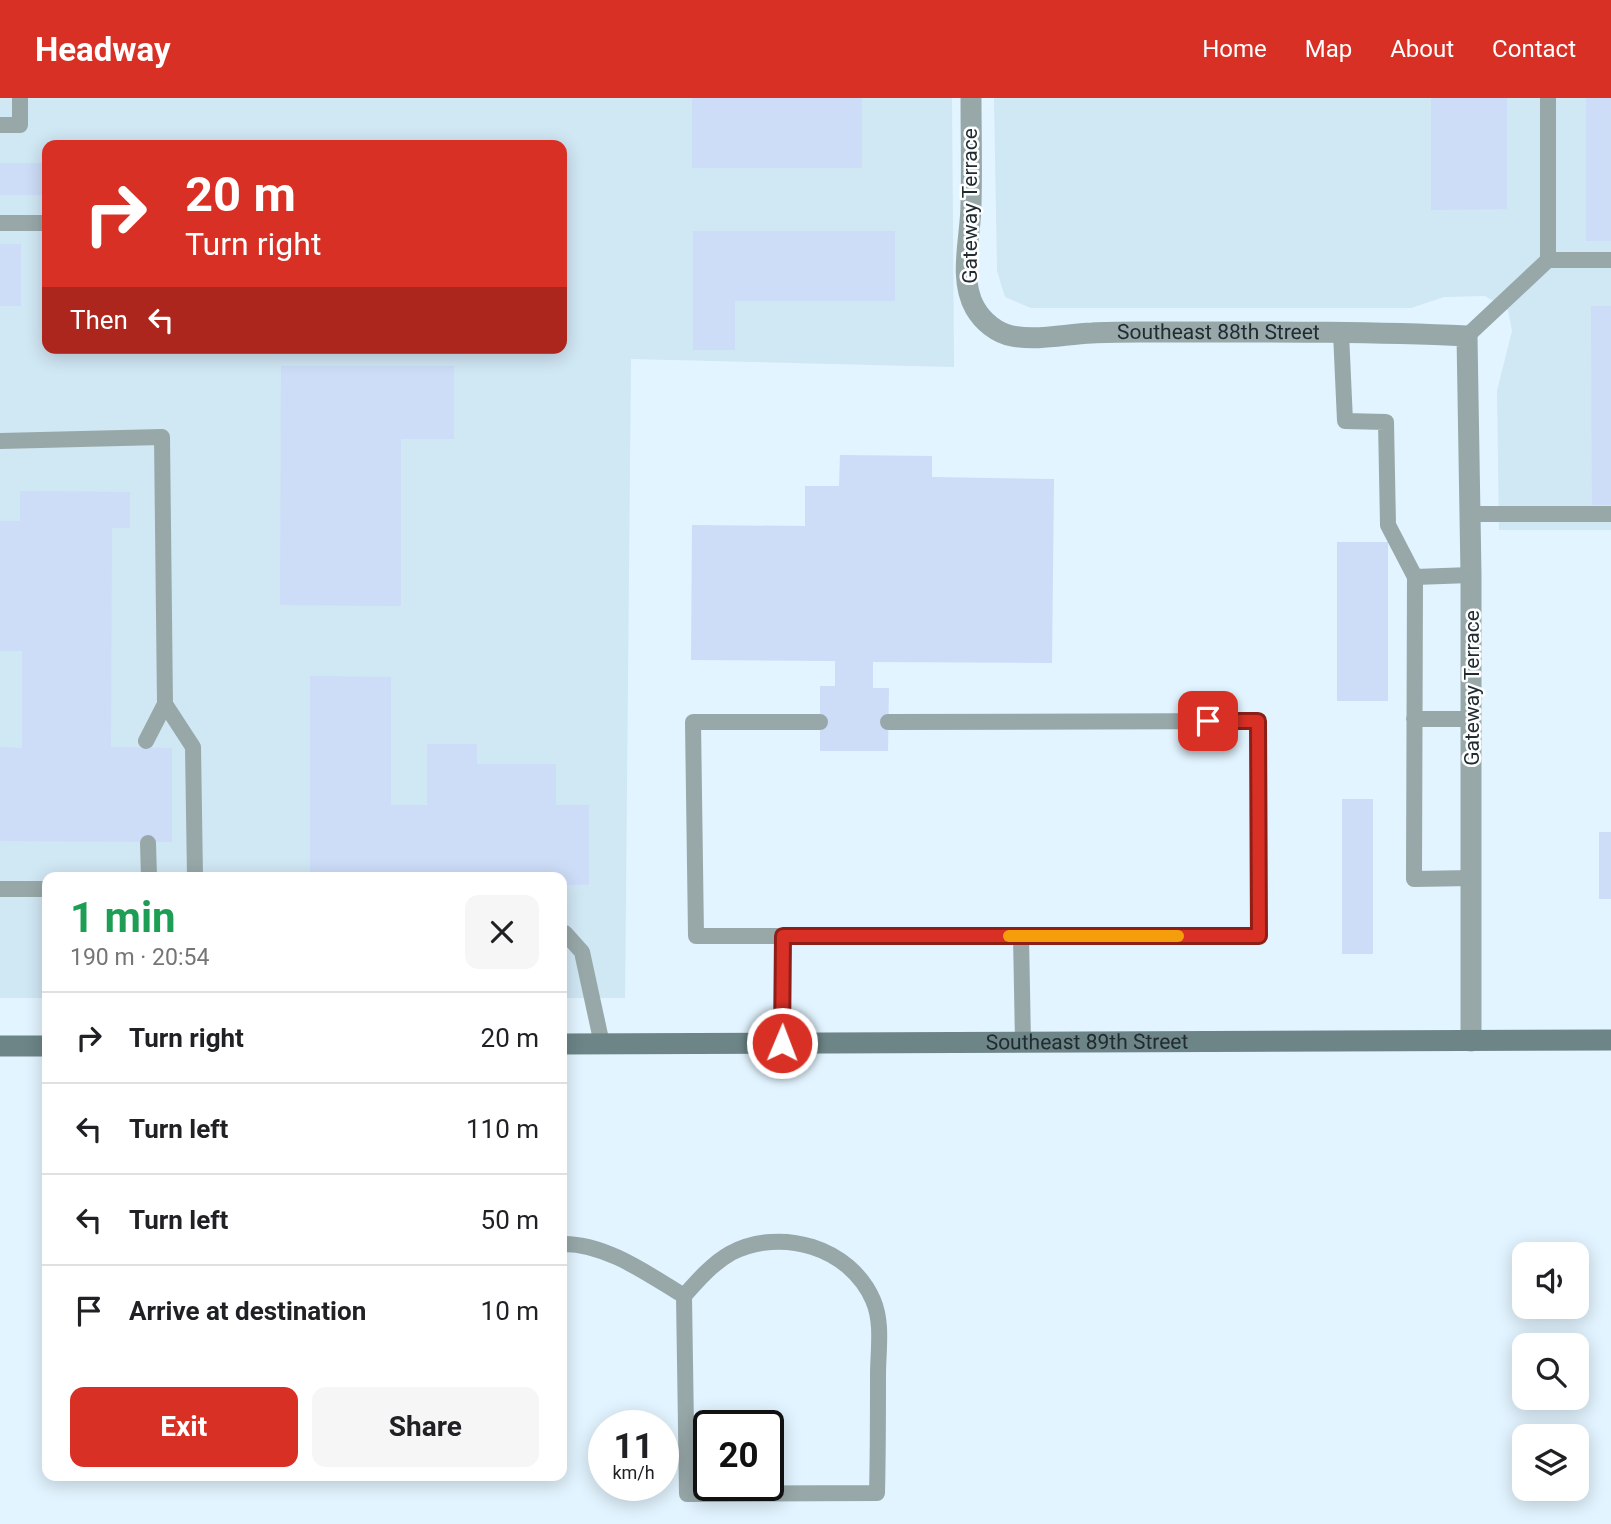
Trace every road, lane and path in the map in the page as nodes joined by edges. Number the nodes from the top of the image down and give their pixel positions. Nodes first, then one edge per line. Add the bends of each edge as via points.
1 (20, 98) edge
2 (971, 98) edge
3 (1548, 98) edge
4 (0, 125) edge
5 (0, 223) edge
6 (42, 223) edge
7 (1548, 260) junction
8 (1611, 260) edge
9 (977, 312) joint
10 (1341, 333) junction
11 (1468, 336) junction
12 (0, 441) edge
13 (1470, 514) junction
14 (1611, 514) edge
15 (1471, 575) junction
16 (1415, 577) junction
17 (165, 704) junction
18 (1414, 719) junction
19 (1472, 719) junction
20 (820, 722) dead end
21 (888, 722) dead end
22 (146, 741) dead end
23 (148, 843) dead end
24 (149, 872) edge
25 (195, 872) edge
26 (1472, 878) junction
27 (0, 889) edge
28 (42, 889) edge
29 (567, 935) edge
30 (783, 936) junction
31 (1021, 936) junction
32 (1611, 1040) edge
33 (1471, 1041) junction
34 (782, 1043) junction
35 (1023, 1043) junction
36 (567, 1044) edge
37 (603, 1044) junction
38 (0, 1046) edge
39 (42, 1046) edge
40 (567, 1244) edge
41 (684, 1296) junction

1 - 4 lane via 20,125
2 - 9 street, Gateway Terrace via 967,258 968,285
3 - 7 lane
5 - 6 lane
7 - 8 lane
7 - 11 lane
9 - 10 street, Southeast 88th Street via 1000,332 1024,337 1092,332
10 - 11 street, Southeast 88th Street
10 - 16 lane via 1345,421 1387,422 1388,526
11 - 13 street, Gateway Terrace
12 - 17 lane via 162,437
13 - 14 lane
13 - 15 street, Gateway Terrace
15 - 16 lane
15 - 19 street, Gateway Terrace
16 - 18 lane
17 - 22 lane
17 - 25 lane via 193,747
18 - 19 lane
18 - 26 lane via 1414,879
19 - 26 street, Gateway Terrace
20 - 30 lane via 693,722 696,936
21 - 31 lane via 1258,721 1259,936
23 - 24 lane
26 - 33 street, Gateway Terrace
27 - 28 lane
29 - 37 lane via 582,952
30 - 31 lane
30 - 34 lane
31 - 35 lane
32 - 33 main road, Southeast 89th Street
33 - 35 main road, Southeast 89th Street
34 - 35 main road, Southeast 89th Street
34 - 37 main road, Southeast 89th Street
36 - 37 main road, Southeast 89th Street
38 - 39 main road
40 - 41 lane via 607,1254
41 - 41 lane via 687,1494 877,1493 879,1329 873,1300 857,1276 811,1245 756,1242 730,1253

